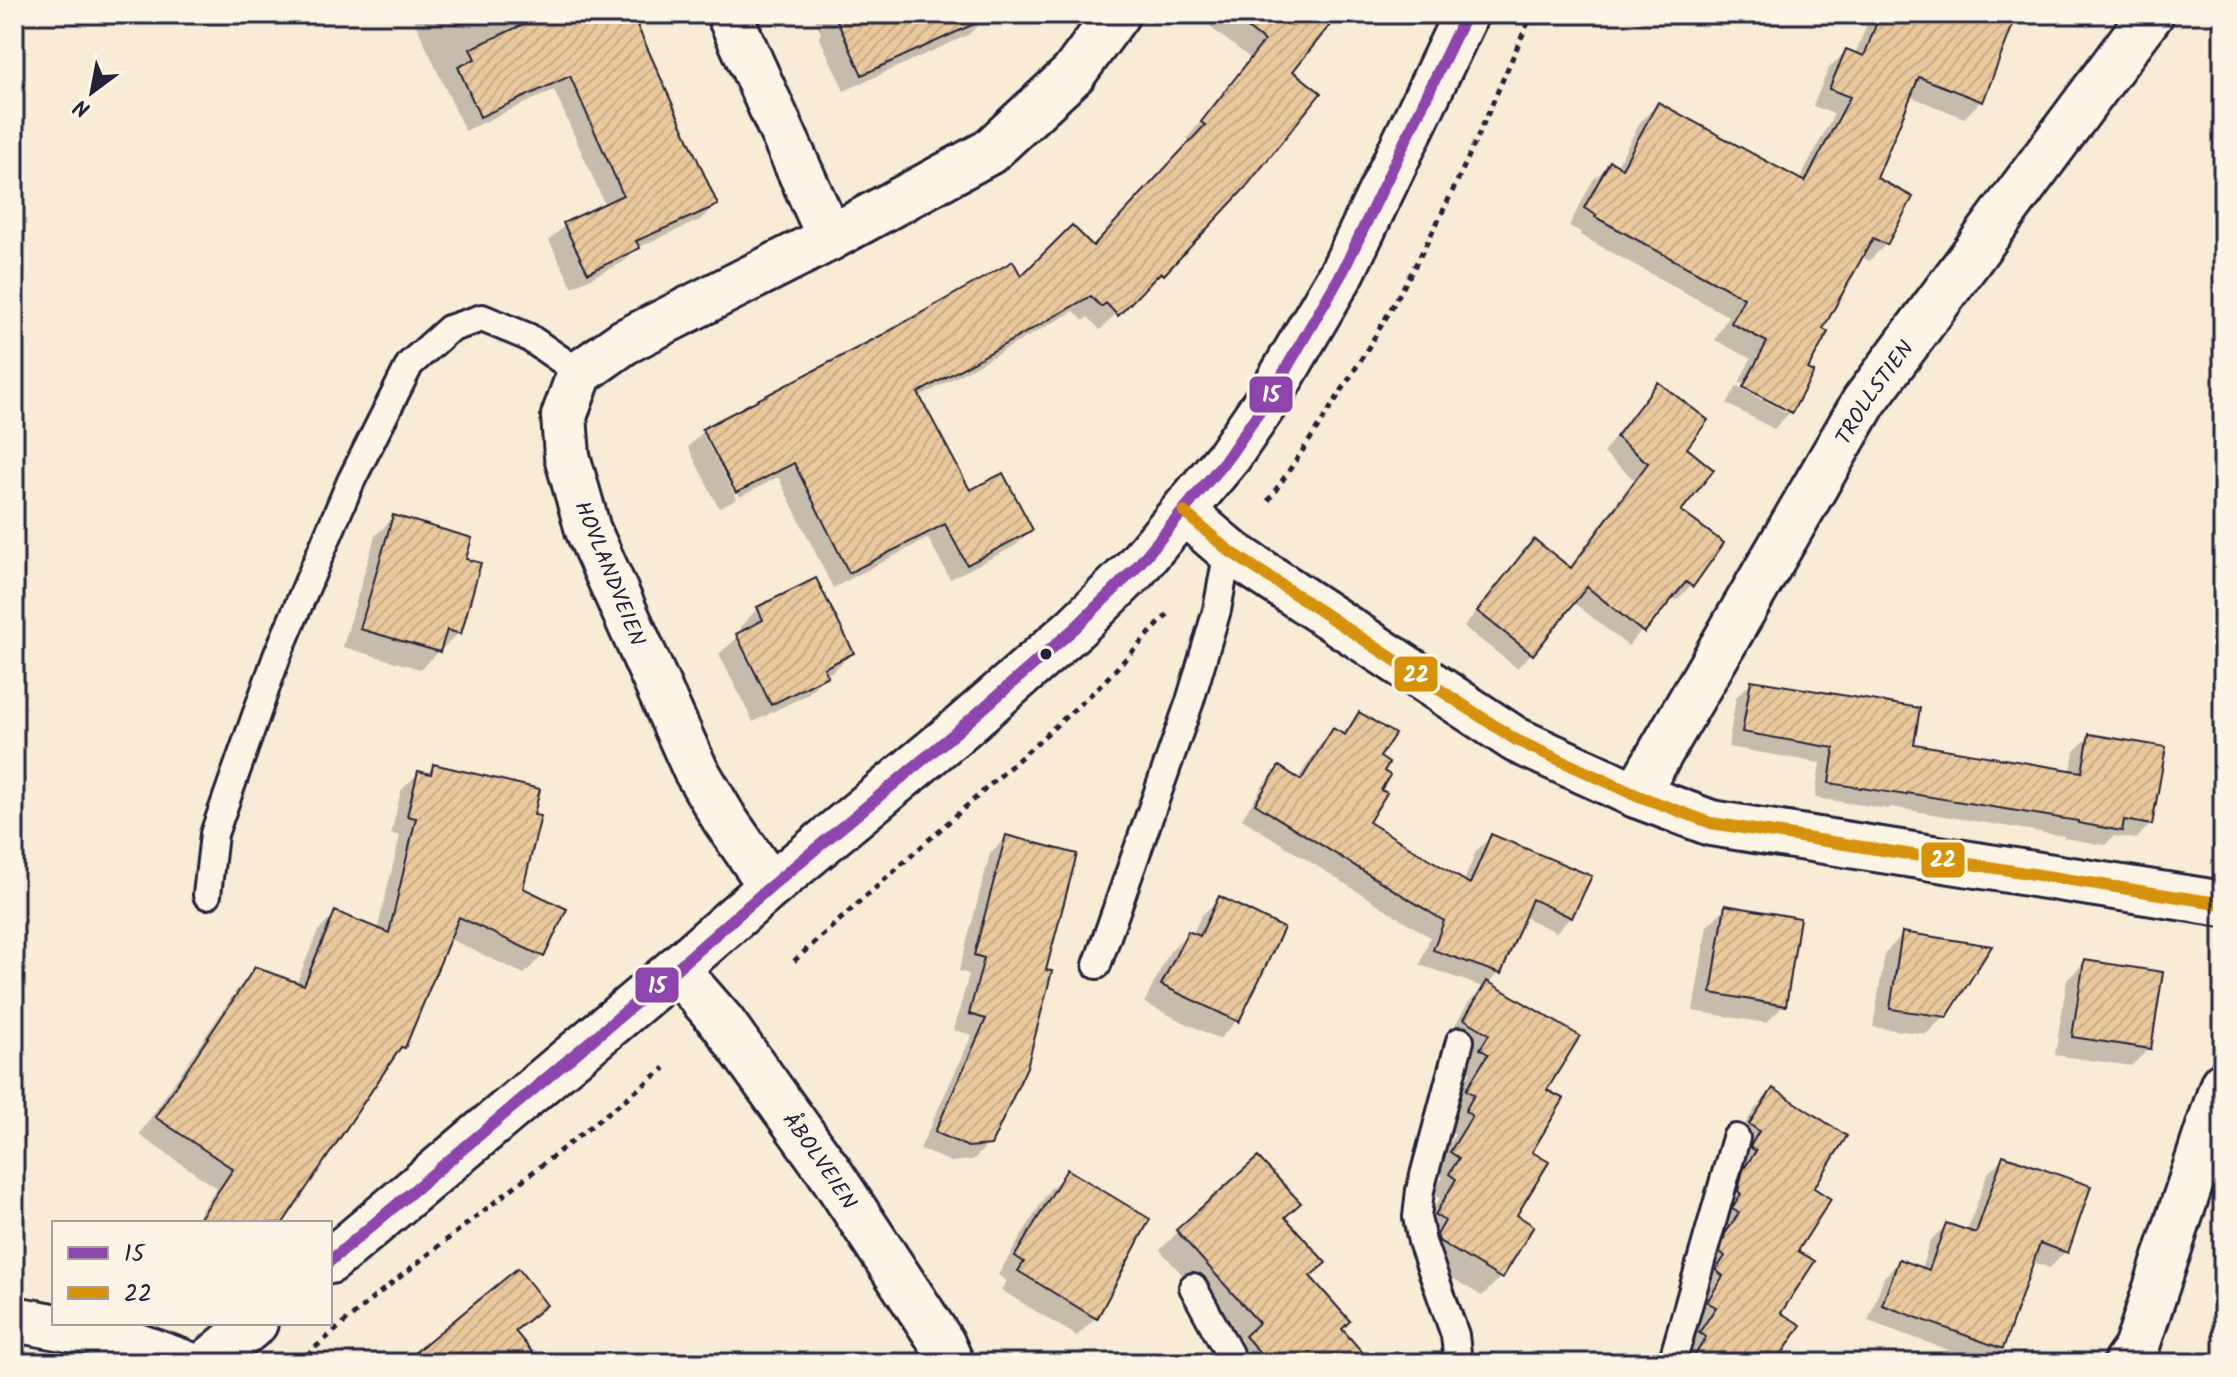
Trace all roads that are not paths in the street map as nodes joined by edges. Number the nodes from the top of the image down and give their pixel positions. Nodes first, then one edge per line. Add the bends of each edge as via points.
1 (729, 14) edge
2 (1117, 14) edge
3 (1466, 14) edge
4 (2151, 14) edge
5 (830, 238) junction
6 (580, 373) junction
7 (1184, 512) junction
8 (1228, 550) junction
9 (1636, 795) junction
10 (771, 886) junction
11 (207, 895) dead end
12 (2223, 904) edge
13 (1097, 965) dead end
14 (676, 969) junction
15 (1460, 1041) dead end
16 (2223, 1084) edge
17 (1736, 1138) dead end
18 (332, 1259) edge
19 (1193, 1287) dead end
20 (14, 1319) edge
21 (253, 1325) edge
22 (937, 1356) edge
23 (185, 1363) edge
24 (207, 1363) edge
25 (1234, 1363) edge
26 (1458, 1363) edge
27 (1672, 1363) edge
28 (2126, 1363) edge

1 - 5 street
2 - 5 street via 1073,74 989,152
3 - 7 street via 1343,271 1272,393
4 - 9 street, TROLLSTIEN via 1864,402
5 - 6 street via 624,342
6 - 10 street, HOVLANDVEIEN via 564,416 567,456 588,530 695,769
6 - 11 lane via 528,337 482,318 449,329 410,364 351,481 277,656 214,834
7 - 8 street
7 - 10 street via 1076,627
8 - 9 street via 1516,740
8 - 13 lane via 1190,701
9 - 12 street via 1711,823
10 - 14 street
14 - 18 street
14 - 22 street, ÅBOLVEIEN via 723,1023 829,1171
15 - 26 lane via 1417,1217 1455,1335
16 - 28 street via 2136,1349
17 - 27 lane
19 - 25 lane
20 - 23 street via 112,1337
21 - 24 street

